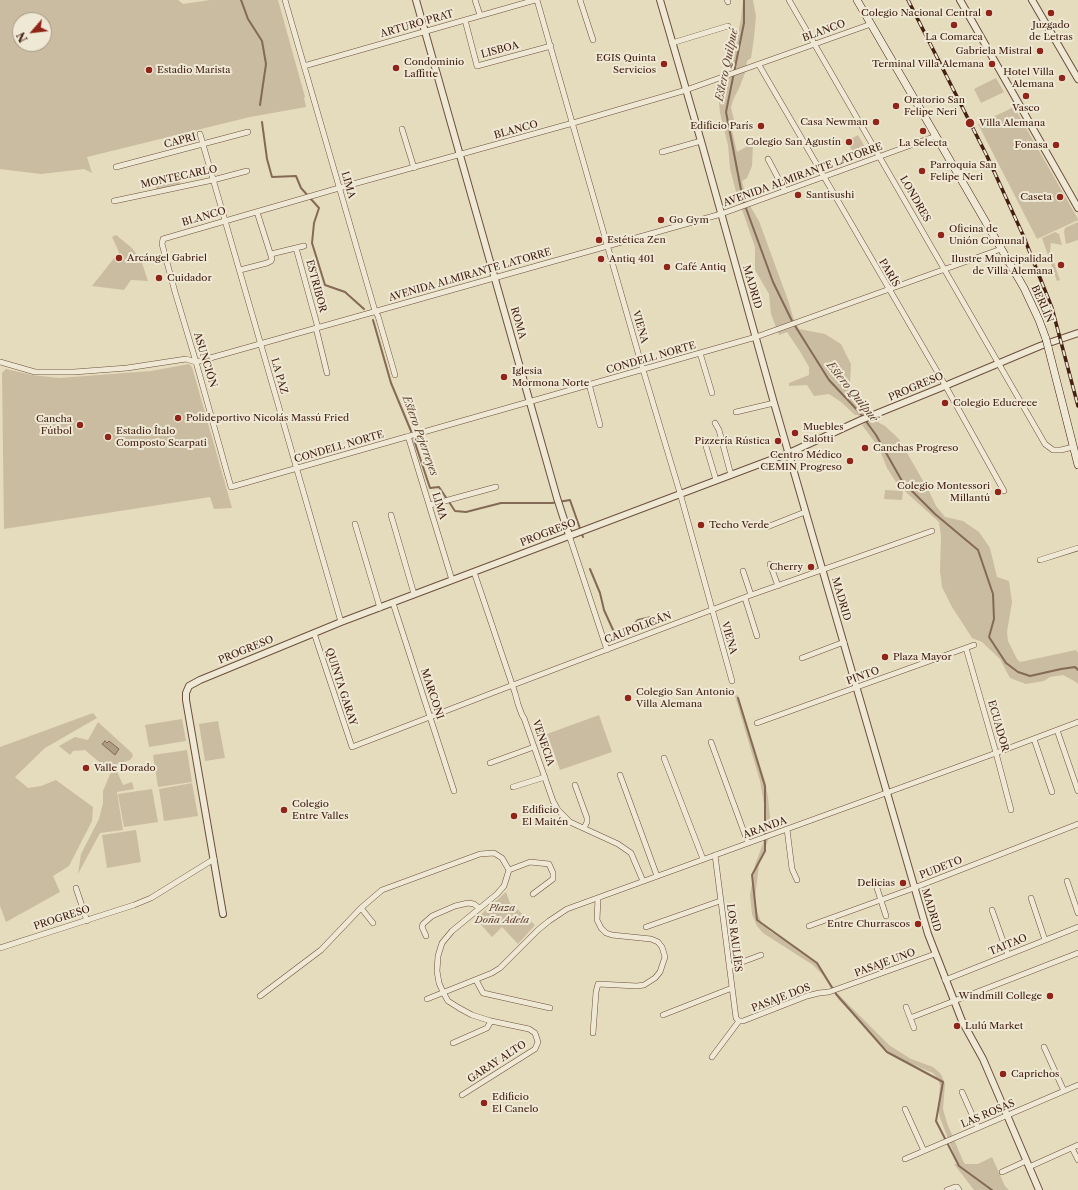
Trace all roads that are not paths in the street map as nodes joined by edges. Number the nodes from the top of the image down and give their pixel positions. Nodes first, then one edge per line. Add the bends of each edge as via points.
1 (285, 0) edge
2 (416, 0) edge
3 (475, 0) edge
4 (536, 0) edge
5 (580, 0) edge
6 (660, 0) edge
7 (789, 0) edge
8 (857, 0) edge
9 (960, 0) edge
10 (1032, 0) edge
11 (480, 15) junction
12 (465, 20) junction
13 (871, 24) junction
14 (728, 26) dead end
15 (425, 31) junction
16 (593, 40) dead end
17 (672, 43) junction
18 (814, 44) junction
19 (551, 46) junction
20 (759, 65) junction
21 (304, 66) junction
22 (1078, 79) edge
23 (686, 90) junction
24 (573, 124) junction
25 (402, 129) dead end
26 (248, 132) dead end
27 (200, 134) dead end
28 (936, 136) junction
29 (701, 141) junction
30 (204, 144) junction
31 (662, 152) dead end
32 (460, 155) junction
33 (880, 156) junction
34 (768, 159) dead end
35 (116, 167) dead end
36 (414, 168) junction
37 (247, 171) dead end
38 (824, 177) junction
39 (213, 180) junction
40 (339, 188) junction
41 (785, 191) junction
42 (114, 200) dead end
43 (1078, 208) edge
44 (257, 212) junction
45 (721, 214) junction
46 (226, 220) junction
47 (163, 239) joint
48 (304, 246) dead end
49 (607, 246) junction
50 (296, 248) junction
51 (1001, 249) junction
52 (271, 254) junction
53 (945, 268) junction
54 (240, 270) junction
55 (495, 277) junction
56 (889, 290) junction
57 (375, 311) junction
58 (317, 328) junction
59 (1078, 333) edge
60 (756, 337) junction
61 (261, 343) junction
62 (700, 353) junction
63 (0, 362) edge
64 (196, 362) junction
65 (999, 363) junction
66 (642, 369) junction
67 (327, 373) dead end
68 (395, 375) dead end
69 (589, 384) junction
70 (945, 386) junction
71 (712, 393) dead end
72 (530, 401) junction
73 (774, 402) junction
74 (736, 412) dead end
75 (715, 422) dead end
76 (600, 425) dead end
77 (411, 435) junction
78 (705, 443) dead end
79 (1073, 447) junction
80 (789, 453) junction
81 (1078, 465) edge
82 (296, 468) junction
83 (731, 475) junction
84 (716, 480) junction
85 (231, 487) joint
86 (496, 487) dead end
87 (1004, 491) dead end
88 (680, 493) junction
89 (430, 505) junction
90 (805, 512) junction
91 (391, 515) dead end
92 (356, 524) dead end
93 (767, 528) dead end
94 (932, 531) dead end
95 (573, 534) junction
96 (1078, 548) edge
97 (1040, 560) dead end
98 (770, 564) dead end
99 (822, 569) junction
100 (743, 571) dead end
101 (474, 572) junction
102 (452, 580) junction
103 (778, 586) junction
104 (414, 594) junction
105 (751, 596) junction
106 (745, 598) junction
107 (393, 603) junction
108 (380, 608) junction
109 (712, 611) junction
110 (341, 622) junction
111 (314, 633) junction
112 (757, 636) dead end
113 (844, 642) junction
114 (974, 645) dead end
115 (966, 648) junction
116 (607, 650) junction
117 (802, 658) dead end
118 (732, 682) dead end
119 (513, 685) junction
120 (857, 688) junction
121 (430, 716) junction
122 (1078, 722) edge
123 (757, 723) dead end
124 (1056, 730) junction
125 (1034, 739) junction
126 (711, 742) dead end
127 (352, 747) joint
128 (534, 747) junction
129 (996, 753) junction
130 (664, 758) dead end
131 (490, 763) dead end
132 (620, 775) dead end
133 (545, 777) junction
134 (575, 785) dead end
135 (513, 787) dead end
136 (1078, 790) edge
137 (454, 791) dead end
138 (1052, 792) dead end
139 (887, 793) junction
140 (1011, 810) dead end
141 (1078, 824) edge
142 (584, 828) junction
143 (787, 829) junction
144 (748, 843) junction
145 (715, 855) junction
146 (214, 859) junction
147 (703, 859) junction
148 (509, 870) junction
149 (657, 876) junction
150 (797, 880) dead end
151 (643, 881) junction
152 (1067, 881) dead end
153 (875, 882) dead end
154 (76, 888) dead end
155 (914, 888) junction
156 (532, 894) dead end
157 (598, 898) junction
158 (1031, 898) dead end
159 (880, 900) junction
160 (720, 901) junction
161 (361, 908) junction
162 (479, 908) junction
163 (992, 910) dead end
164 (1078, 913) edge
165 (223, 914) dead end
166 (886, 916) dead end
167 (87, 921) junction
168 (373, 923) dead end
169 (646, 926) dead end
170 (809, 926) dead end
171 (1078, 928) edge
172 (426, 936) dead end
173 (1046, 940) junction
174 (0, 948) edge
175 (1078, 953) edge
176 (935, 954) junction
177 (761, 955) dead end
178 (1008, 955) junction
179 (729, 967) junction
180 (476, 980) junction
181 (945, 980) junction
182 (732, 988) junction
183 (443, 992) junction
184 (829, 992) joint
185 (260, 996) dead end
186 (427, 999) dead end
187 (954, 1002) junction
188 (906, 1007) dead end
189 (550, 1008) dead end
190 (664, 1015) dead end
191 (910, 1018) junction
192 (491, 1020) junction
193 (739, 1022) junction
194 (914, 1028) dead end
195 (593, 1033) dead end
196 (453, 1043) dead end
197 (1044, 1047) dead end
198 (712, 1057) dead end
199 (1078, 1085) edge
200 (1064, 1091) junction
201 (962, 1092) dead end
202 (462, 1095) dead end
203 (905, 1109) dead end
204 (1007, 1115) junction
205 (978, 1128) junction
206 (1078, 1145) edge
207 (1072, 1148) junction
208 (924, 1151) junction
209 (905, 1159) dead end
210 (1078, 1160) edge
211 (1028, 1164) junction
212 (1002, 1172) dead end
213 (947, 1190) edge
214 (959, 1190) edge
215 (1039, 1190) edge

1 - 21 street, LIMA
2 - 15 street, ROMA
3 - 11 street
4 - 11 street, ARTURO PRAT
4 - 19 street, VIENA
5 - 16 street
6 - 17 street, MADRID
7 - 18 street, LONDRES
8 - 13 main road, BERLÍN
9 - 43 street
10 - 22 street
11 - 12 street, ARTURO PRAT
12 - 15 street, ARTURO PRAT
12 - 19 street, LISBOA via 477,66
13 - 18 street, BLANCO
13 - 28 main road, BERLÍN
14 - 17 street
15 - 21 street, ARTURO PRAT
15 - 32 street, ROMA
17 - 23 street, MADRID
18 - 20 street, BLANCO
18 - 33 street, LONDRES
19 - 24 street, VIENA
20 - 23 street, BLANCO
20 - 38 street, PARÍS
21 - 40 street, LIMA
23 - 24 street, BLANCO
23 - 29 street, MADRID
24 - 32 street, BLANCO
24 - 49 street, VIENA
25 - 36 street
26 - 30 street, CAPRI
27 - 30 street, LA PAZ
28 - 33 street, AVENIDA ALMIRANTE LATORRE
28 - 51 main road, BERLÍN
29 - 31 street
29 - 45 street, MADRID
30 - 35 street, CAPRI
30 - 39 street, LA PAZ
32 - 36 street, BLANCO
32 - 55 street, ROMA
33 - 38 street, AVENIDA ALMIRANTE LATORRE
33 - 53 street, LONDRES
34 - 41 street
36 - 40 street, BLANCO
37 - 39 street, MONTECARLO
38 - 41 street, AVENIDA ALMIRANTE LATORRE
38 - 56 street, PARÍS
39 - 42 street, MONTECARLO
39 - 46 street, LA PAZ
40 - 44 street, BLANCO
40 - 57 street, LIMA
41 - 45 street, AVENIDA ALMIRANTE LATORRE
44 - 46 street, BLANCO
44 - 52 street
45 - 49 street, AVENIDA ALMIRANTE LATORRE
45 - 60 street, MADRID
46 - 47 street, BLANCO
46 - 54 street, LA PAZ
47 - 64 street, ASUNCIÓN via 174,292
48 - 50 street
49 - 55 street, AVENIDA ALMIRANTE LATORRE
49 - 66 street, VIENA
50 - 52 street
50 - 58 street, ESTRIBOR
51 - 53 street, CONDELL NORTE
51 - 79 main road, BERLÍN, bridge via 1027,295 1046,339
52 - 54 street via 271,261
53 - 56 street, CONDELL NORTE
53 - 65 street, LONDRES
54 - 61 street, LA PAZ
55 - 57 street, AVENIDA ALMIRANTE LATORRE
55 - 72 street, ROMA
56 - 60 street, CONDELL NORTE
56 - 70 street, PARÍS
57 - 58 street, AVENIDA ALMIRANTE LATORRE
57 - 68 street, LIMA
58 - 61 street, AVENIDA ALMIRANTE LATORRE
58 - 67 street, ESTRIBOR
59 - 65 street, PROGRESO
60 - 62 street, CONDELL NORTE
60 - 73 street, MADRID
61 - 64 street, AVENIDA ALMIRANTE LATORRE
61 - 82 street, LA PAZ
62 - 66 street, CONDELL NORTE
62 - 71 street
63 - 64 street, AVENIDA ALMIRANTE LATORRE via 36,372 127,368 186,359
64 - 85 street, ASUNCIÓN
65 - 70 street, PROGRESO
65 - 79 street, LONDRES via 1045,444 1053,450
66 - 69 street, CONDELL NORTE
66 - 88 street, VIENA
69 - 72 street, CONDELL NORTE
69 - 76 street
70 - 80 street, PROGRESO
70 - 87 street, PARÍS
72 - 77 street, CONDELL NORTE
72 - 95 street, ROMA via 560,508
73 - 74 street
73 - 80 street, MADRID
75 - 83 street
77 - 82 street, CONDELL NORTE
77 - 89 street, LIMA
78 - 84 street
79 - 81 main road, BERLÍN
80 - 83 street, PROGRESO
80 - 90 street, MADRID
82 - 85 street, CONDELL NORTE
82 - 110 street, LA PAZ
83 - 84 street, PROGRESO
84 - 88 street, PROGRESO
86 - 89 street
88 - 95 street, PROGRESO
88 - 109 street, VIENA
89 - 102 street, LIMA
90 - 93 street
90 - 99 street, MADRID
91 - 104 street
92 - 108 street
94 - 99 street, CAUPOLICÁN
95 - 101 street, PROGRESO
95 - 116 street, ROMA
96 - 97 street
98 - 103 street
99 - 103 street, CAUPOLICÁN
99 - 113 street, MADRID
100 - 105 street
101 - 102 street, PROGRESO
101 - 119 street, VENECIA
102 - 104 street, PROGRESO
103 - 105 street, CAUPOLICÁN
104 - 107 street, PROGRESO
105 - 106 street, CAUPOLICÁN
106 - 109 street, CAUPOLICÁN
106 - 112 street
107 - 108 street, PROGRESO
107 - 121 street, MARCONI
108 - 110 street, PROGRESO
109 - 116 street, CAUPOLICÁN
109 - 118 street, VIENA
110 - 111 street, PROGRESO
111 - 127 street, QUINTA GARAY
111 - 146 street, PROGRESO via 189,686 186,693
113 - 117 street
113 - 120 street, MADRID
114 - 115 street, PINTO
115 - 120 street, PINTO
115 - 129 street, ECUADOR
116 - 119 street, CAUPOLICÁN
119 - 121 street, CAUPOLICÁN
119 - 128 street, VENECIA
120 - 123 street, PINTO
120 - 139 street, MADRID
121 - 127 street, CAUPOLICÁN
121 - 137 street, MARCONI
122 - 124 street, ARANDA
124 - 125 street, ARANDA
124 - 136 street
125 - 129 street, ARANDA
125 - 138 street
126 - 144 street
128 - 131 street
128 - 133 street, VENECIA
129 - 139 street, ARANDA
129 - 140 street, ECUADOR
130 - 147 street
132 - 149 street
133 - 135 street
133 - 142 street, VENECIA via 558,810 570,822
134 - 142 street via 587,818
139 - 143 street, ARANDA
139 - 155 street, MADRID
141 - 155 street, PUDETO
142 - 151 street, VENECIA via 631,853
143 - 144 street, ARANDA
143 - 150 street via 792,869
144 - 145 street, ARANDA
145 - 147 street, ARANDA
145 - 160 street, LOS RAULÍES
146 - 165 street, PROGRESO
146 - 167 street, PROGRESO via 151,898
147 - 149 street, ARANDA
148 - 156 street via 530,862 549,864 553,879
148 - 161 street via 502,858 494,853 480,854 382,890
148 - 162 street, GARAY ALTO via 504,886
149 - 151 street, ARANDA
151 - 157 street, ARANDA
152 - 164 street
153 - 159 street
154 - 167 street
155 - 159 street, PUDETO
155 - 176 street, MADRID
157 - 180 street, ARANDA via 567,909 558,915 538,930 500,968
157 - 195 street via 598,920 606,933 651,938 662,947 665,957 660,972 650,982 637,986 598,984
158 - 173 street
159 - 166 street
159 - 170 street, PUDETO
160 - 169 street
160 - 179 street, LOS RAULÍES
161 - 168 street
161 - 185 street via 321,950
162 - 172 street via 468,903 432,916 422,927
162 - 183 street, GARAY ALTO via 442,943 437,971
163 - 178 street
167 - 174 street, PROGRESO
171 - 173 street, TAITAO
173 - 178 street, TAITAO
175 - 187 street
176 - 181 street, MADRID
176 - 184 street, PASAJE UNO
177 - 179 street
178 - 181 street, TAITAO
179 - 182 street, LOS RAULÍES
180 - 183 street, ARANDA
180 - 189 street via 481,991 486,994
181 - 187 street, MADRID
182 - 190 street
182 - 193 street, LOS RAULÍES via 736,1018
183 - 186 street, ARANDA
183 - 192 street, GARAY ALTO via 448,1001 459,1008
184 - 193 street, PASAJE DOS via 807,996
187 - 191 street
187 - 204 street, MADRID via 968,1034 983,1059
188 - 191 street
191 - 194 street
192 - 196 street via 487,1028
192 - 202 street, GARAY ALTO via 533,1030 538,1040 537,1046
193 - 198 street
197 - 200 street
199 - 200 street, LAS ROSAS
200 - 204 street, LAS ROSAS
201 - 205 street
203 - 208 street
204 - 205 street, LAS ROSAS
204 - 211 street, MADRID
205 - 208 street, LAS ROSAS
206 - 207 street
207 - 210 street
207 - 211 street
208 - 209 street, LAS ROSAS
211 - 212 street
211 - 215 street, MADRID
213 - 214 street via 955,1186

